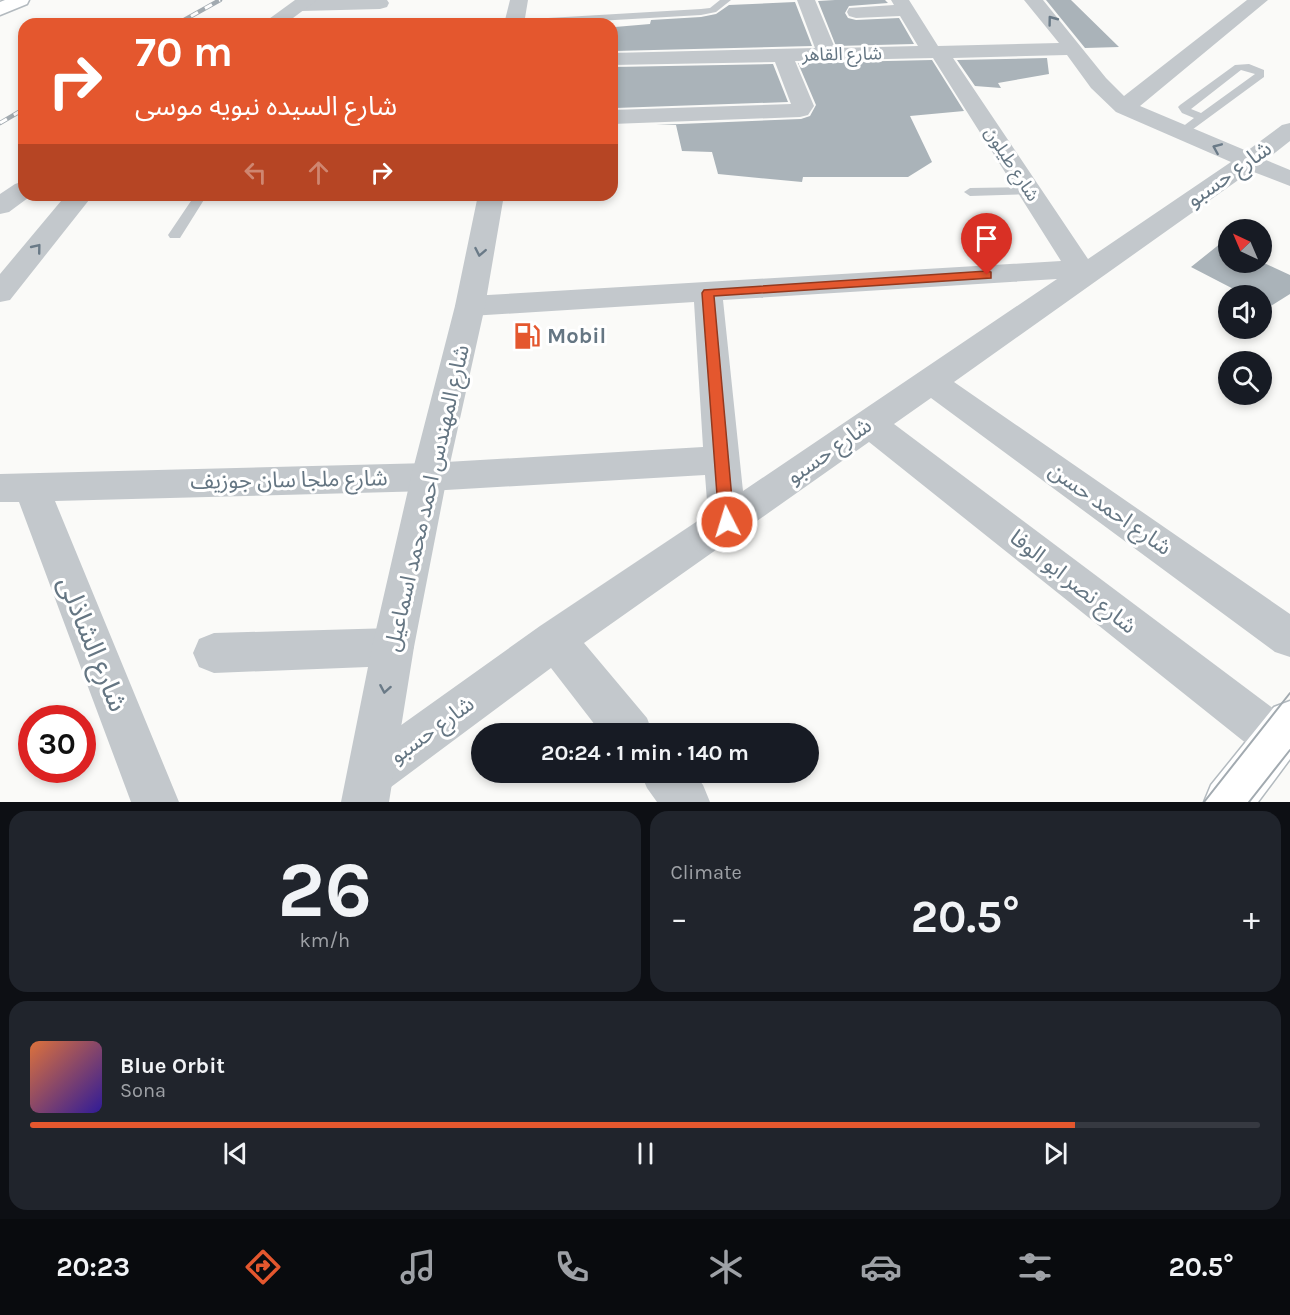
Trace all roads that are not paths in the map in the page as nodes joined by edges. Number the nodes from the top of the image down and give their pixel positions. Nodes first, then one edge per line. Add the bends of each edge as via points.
1 (20, 0) edge
2 (519, 0) edge
3 (726, 0) edge
4 (806, 0) edge
5 (1033, 0) edge
6 (1258, 0) edge
7 (304, 3) edge
8 (380, 3) dead end
9 (903, 5) edge
10 (0, 9) edge
11 (856, 12) dead end
12 (281, 18) edge
13 (515, 18) edge
14 (599, 18) edge
15 (1071, 50) junction
16 (936, 52) junction
17 (828, 55) junction
18 (783, 56) junction
19 (618, 59) edge
20 (1124, 107) junction
21 (618, 117) edge
22 (1202, 117) junction
23 (1290, 130) edge
24 (1181, 133) junction
25 (1248, 162) junction
26 (1290, 180) edge
27 (1029, 191) junction
28 (970, 192) dead end
29 (18, 193) edge
30 (75, 201) edge
31 (197, 201) edge
32 (490, 201) edge
33 (0, 206) edge
34 (175, 235) dead end
35 (1082, 272) junction
36 (0, 293) edge
37 (708, 293) junction
38 (470, 306) junction
39 (930, 381) junction
40 (869, 423) junction
41 (721, 460) junction
42 (429, 477) junction
43 (15, 488) edge
44 (727, 522) junction
45 (1290, 638) edge
46 (555, 640) junction
47 (393, 647) junction
48 (214, 653) dead end
49 (622, 723) edge
50 (1284, 732) edge
51 (671, 783) edge
52 (368, 788) edge
53 (155, 802) edge
54 (686, 802) edge
55 (1228, 802) edge

1 - 10 main road
2 - 13 street
3 - 14 lane via 713,10 701,12
4 - 17 street
15 -> 5 street via 1051,17
6 - 20 street
7 - 8 street
7 - 12 street
9 - 11 street
9 - 16 street, شارع طيلون
15 - 16 street, شارع القاهر
15 - 20 street via 1111,98
16 - 17 street, شارع القاهر
16 - 27 street, شارع طيلون
17 - 18 street, شارع القاهر
18 - 19 street, شارع القاهر
18 - 21 street via 803,106 800,110
20 - 24 street
22 - 22 lane via 1260,75 1260,72 1239,66 1184,107
22 - 24 lane
23 - 25 street, شارع حسبو
25 -> 24 street
25 - 26 street
25 - 35 street, شارع حسبو
27 - 28 lane
27 - 35 street, شارع طيلون
29 - 33 street
36 -> 30 street
31 - 34 lane
32 -> 38 street, شارع المهندس احمد محمد اسماعيل
35 - 37 street
35 - 39 street, شارع حسبو
37 - 38 street
37 - 41 street
38 - 42 street, شارع المهندس احمد محمد اسماعيل
39 - 40 street, شارع حسبو
39 - 45 street, شارع احمد حسن
40 - 44 street, شارع حسبو
40 - 50 street, شارع نصر ابو الوفا
41 - 42 street, شارع ملجا سان جوزيف
41 - 44 street
42 - 43 street, شارع ملجا سان جوزيف
42 - 47 street, شارع المهندس احمد محمد اسماعيل
43 - 53 street, شارع الشاذلى
44 - 46 street, شارع حسبو
46 - 49 street
46 - 52 street, شارع حسبو
47 - 48 street
47 -> 52 street, شارع المهندس احمد محمد اسماعيل
50 - 55 main road
51 - 54 street

